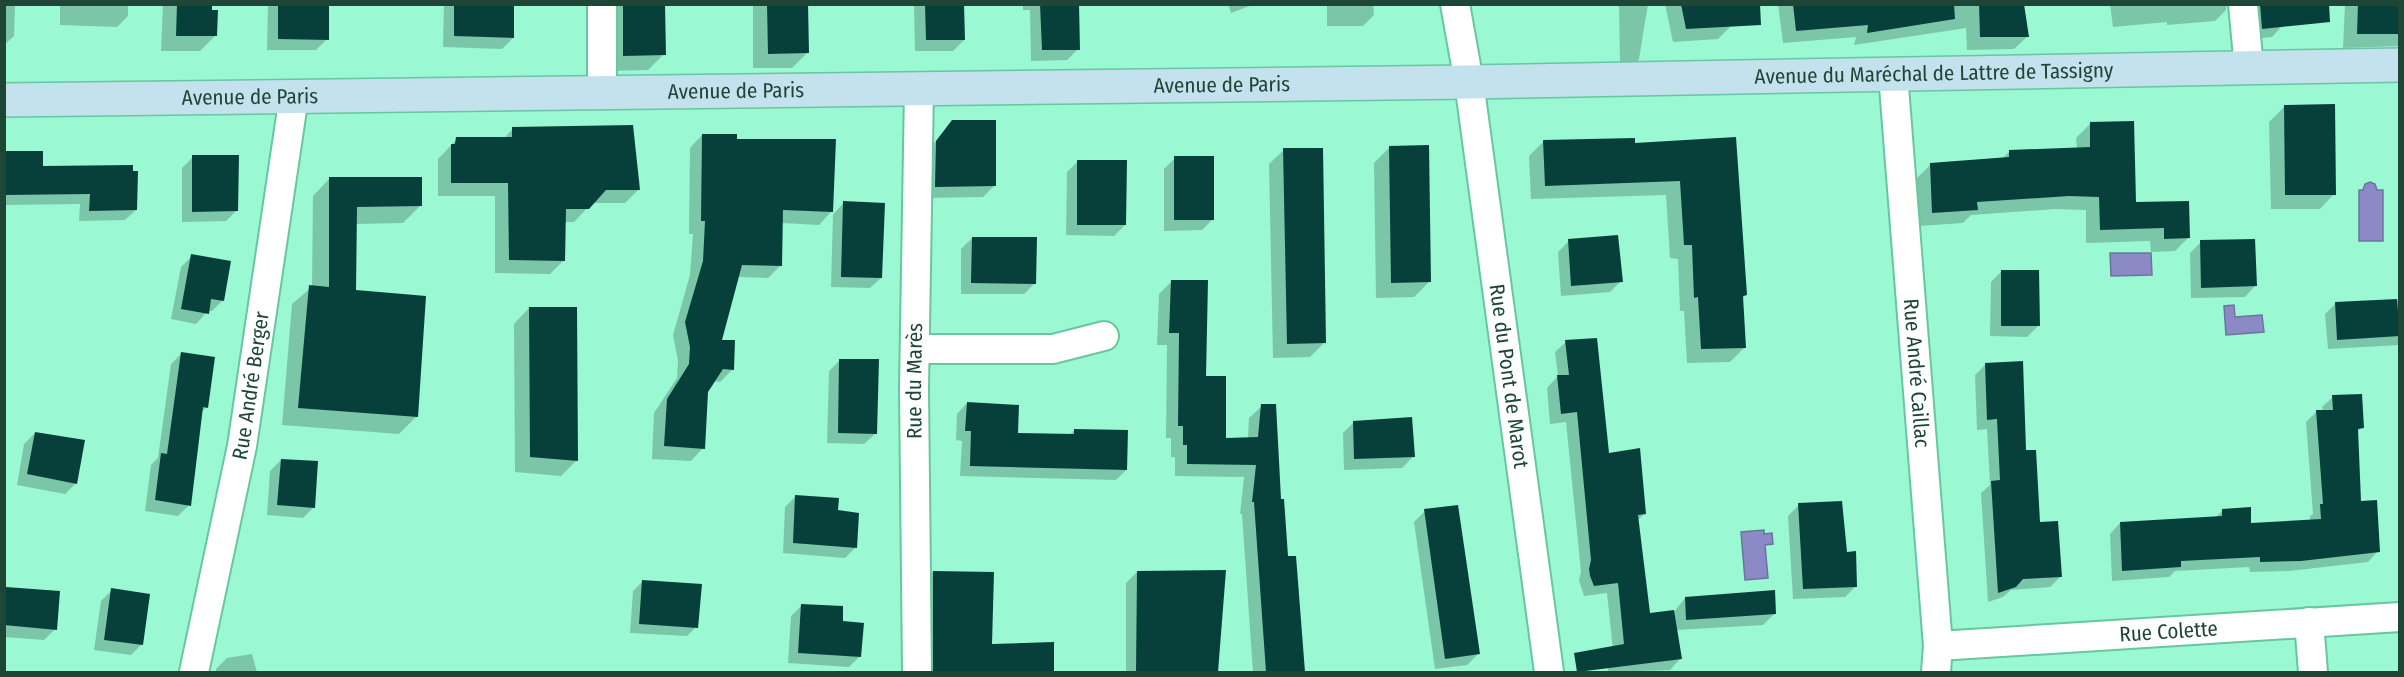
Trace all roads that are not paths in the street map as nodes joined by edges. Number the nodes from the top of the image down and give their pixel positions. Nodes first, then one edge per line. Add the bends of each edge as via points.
1 (602, 4) edge
2 (1455, 4) edge
3 (2243, 4) edge
4 (2400, 65) edge
5 (2249, 68) junction
6 (1893, 74) junction
7 (1469, 82) junction
8 (919, 88) junction
9 (602, 92) junction
10 (294, 96) junction
11 (4, 100) edge
12 (1104, 336) dead end
13 (915, 349) junction
14 (2400, 617) edge
15 (2309, 622) junction
16 (1937, 659) edge
17 (194, 672) edge
18 (917, 672) edge
19 (1549, 672) edge
20 (2313, 672) edge

1 - 9 street
2 - 7 street, Rue du Pont de Marot
3 - 5 street
4 - 5 main road, Avenue du Maréchal de Lattre de Tassigny
5 - 6 main road, Avenue du Maréchal de Lattre de Tassigny
6 - 7 main road, Avenue du Maréchal de Lattre de Tassigny
6 - 16 street, Rue André Caillac
7 - 8 main road, Avenue de Paris
7 - 19 street, Rue du Pont de Marot
8 - 9 main road, Avenue de Paris
8 - 13 street, Rue du Marès
9 - 10 main road, Avenue de Paris
10 - 11 main road, Avenue de Paris
10 - 17 street, Rue André Berger via 242,446
12 - 13 street via 1053,349
13 - 18 street, Rue du Marès
14 - 15 street, Rue Colette
15 - 16 street, Rue Colette
15 - 20 street

